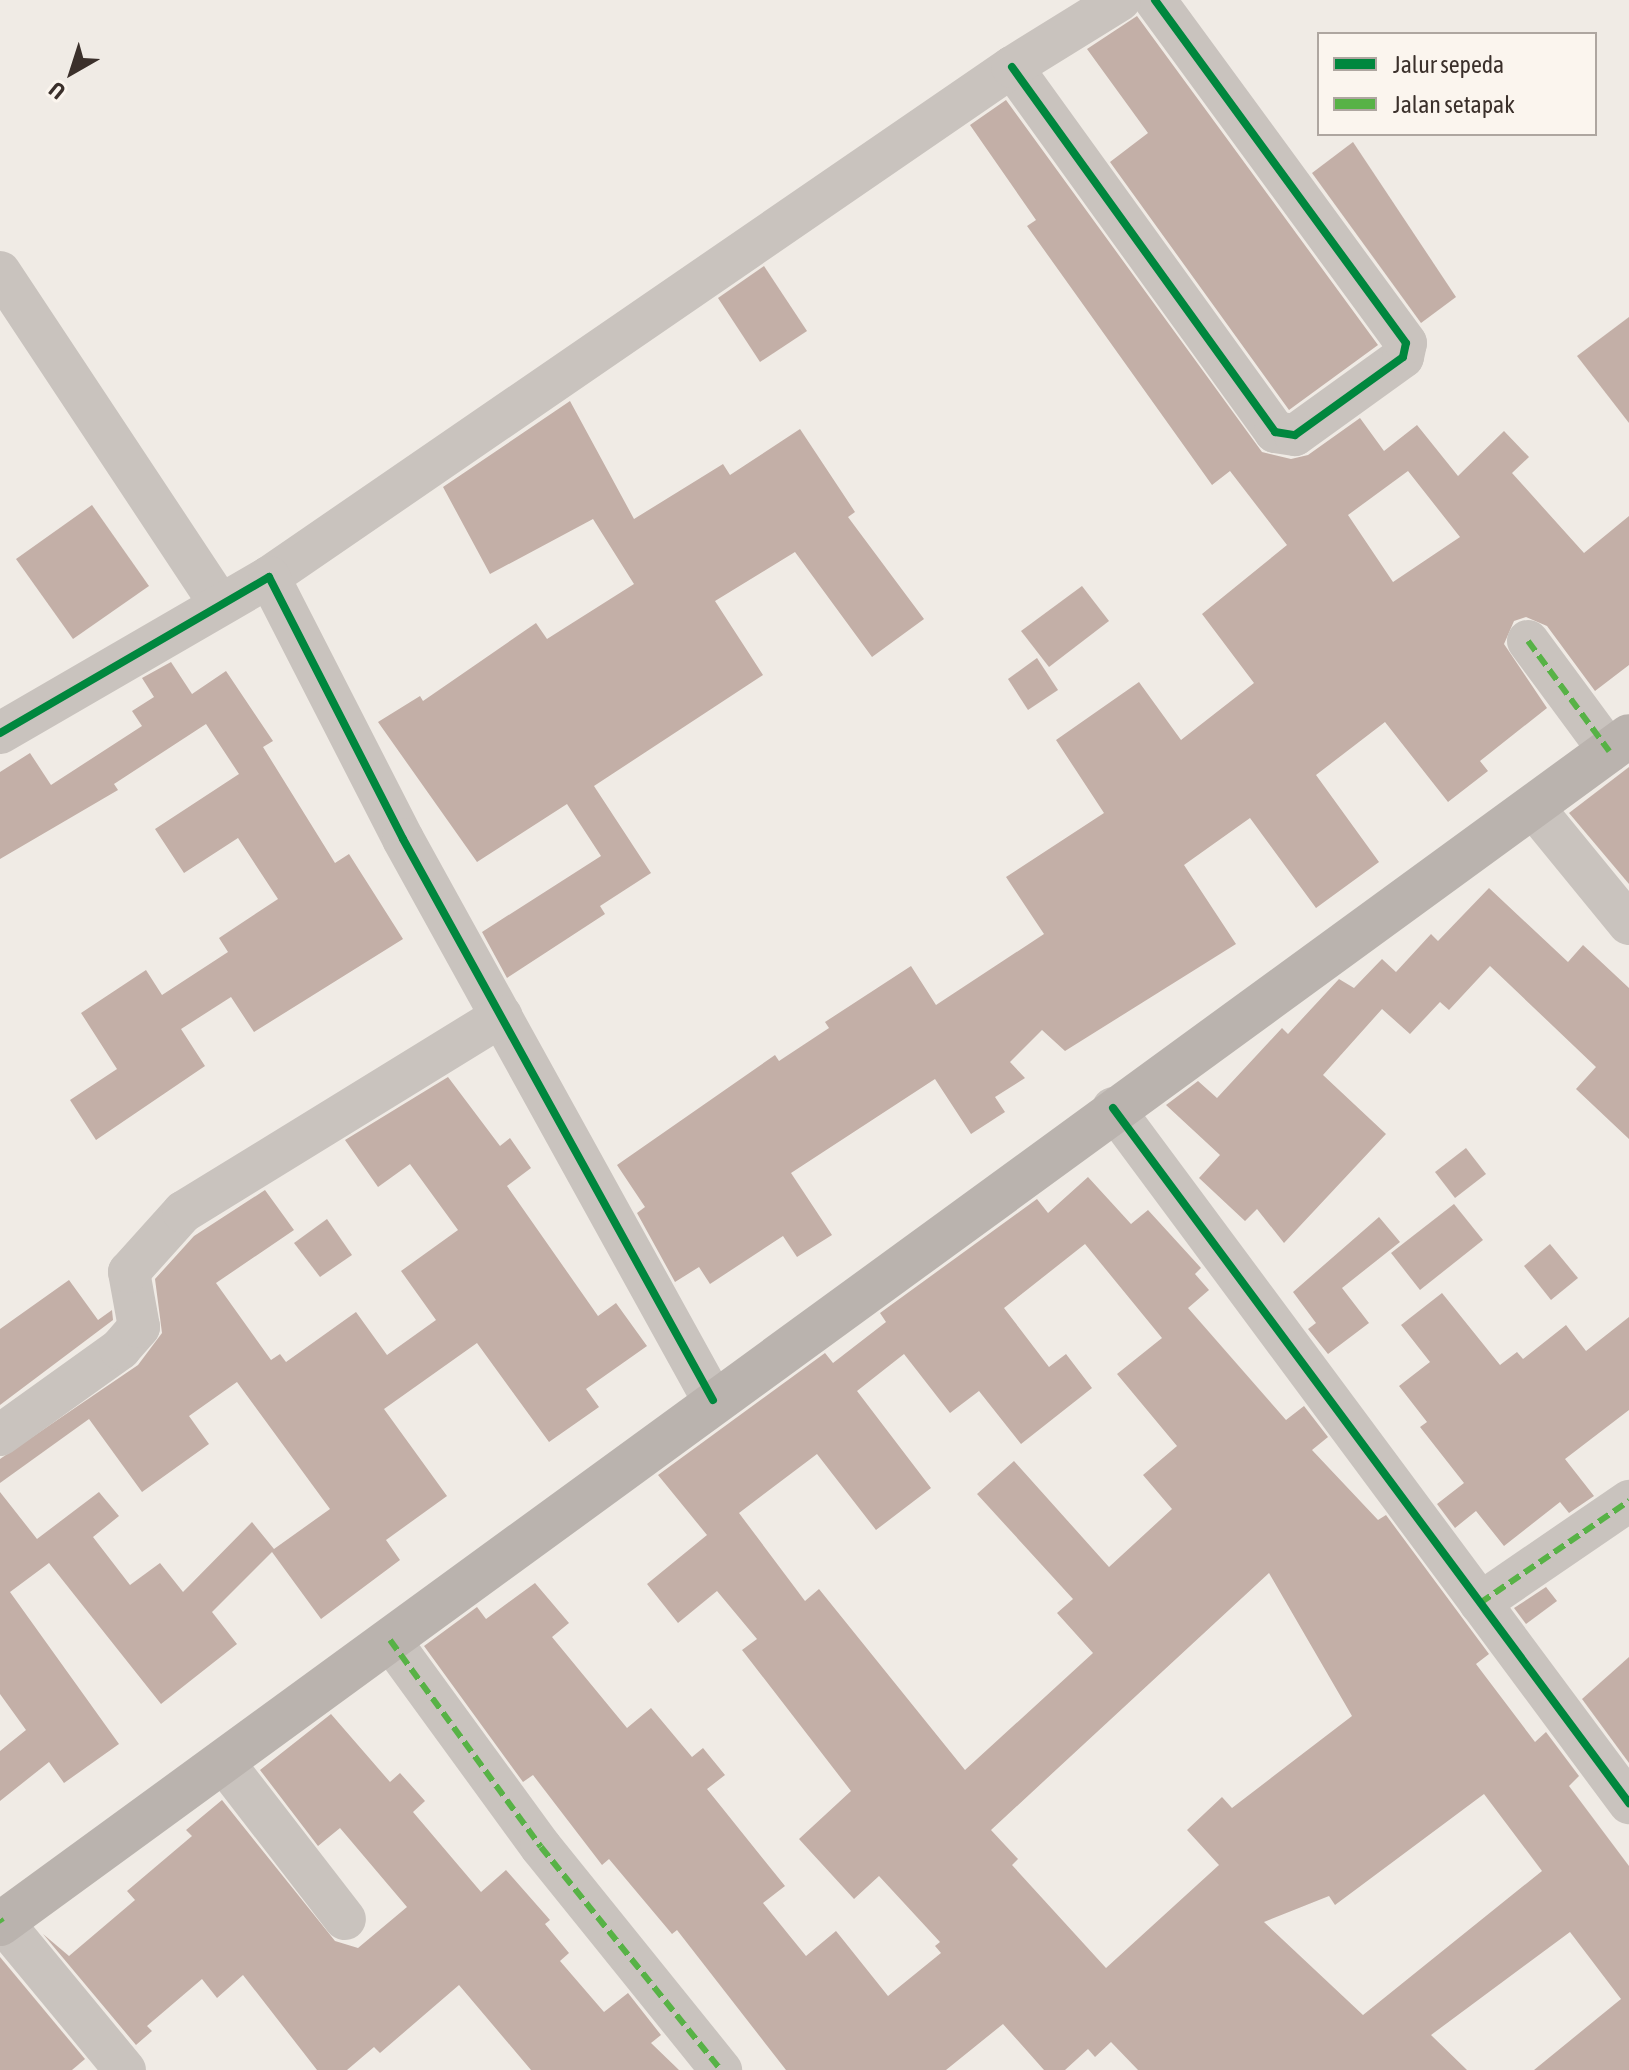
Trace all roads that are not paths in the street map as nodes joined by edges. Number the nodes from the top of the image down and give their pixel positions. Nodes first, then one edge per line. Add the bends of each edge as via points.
1 (1120, 0) edge
2 (1155, 0) edge
3 (1012, 67) junction
4 (0, 272) edge
5 (269, 577) junction
6 (219, 603) junction
7 (1528, 641) dead end
8 (0, 733) edge
9 (1619, 743) edge
10 (1534, 808) junction
11 (1629, 924) edge
12 (501, 1016) junction
13 (1113, 1108) junction
14 (713, 1400) junction
15 (0, 1435) edge
16 (1629, 1501) edge
17 (1480, 1603) junction
18 (390, 1640) junction
19 (225, 1764) junction
20 (1629, 1803) edge
21 (345, 1919) dead end
22 (1, 1922) edge
23 (125, 2070) edge
24 (721, 2070) edge

1 - 3 street
2 - 3 street via 1406,343 1403,357 1295,435 1275,432
3 - 5 street
4 - 6 street
5 - 6 street
5 - 12 street
6 - 8 street
7 - 9 street
9 - 10 main road
10 - 11 street
10 - 13 main road
12 - 14 street
12 - 15 street via 183,1212 129,1272 139,1327 120,1349
13 - 14 main road
13 - 17 street
14 - 18 main road
16 - 17 street
17 - 20 street
18 - 19 main road
18 - 24 street via 541,1847
19 - 21 street
19 - 22 main road
22 - 23 street

